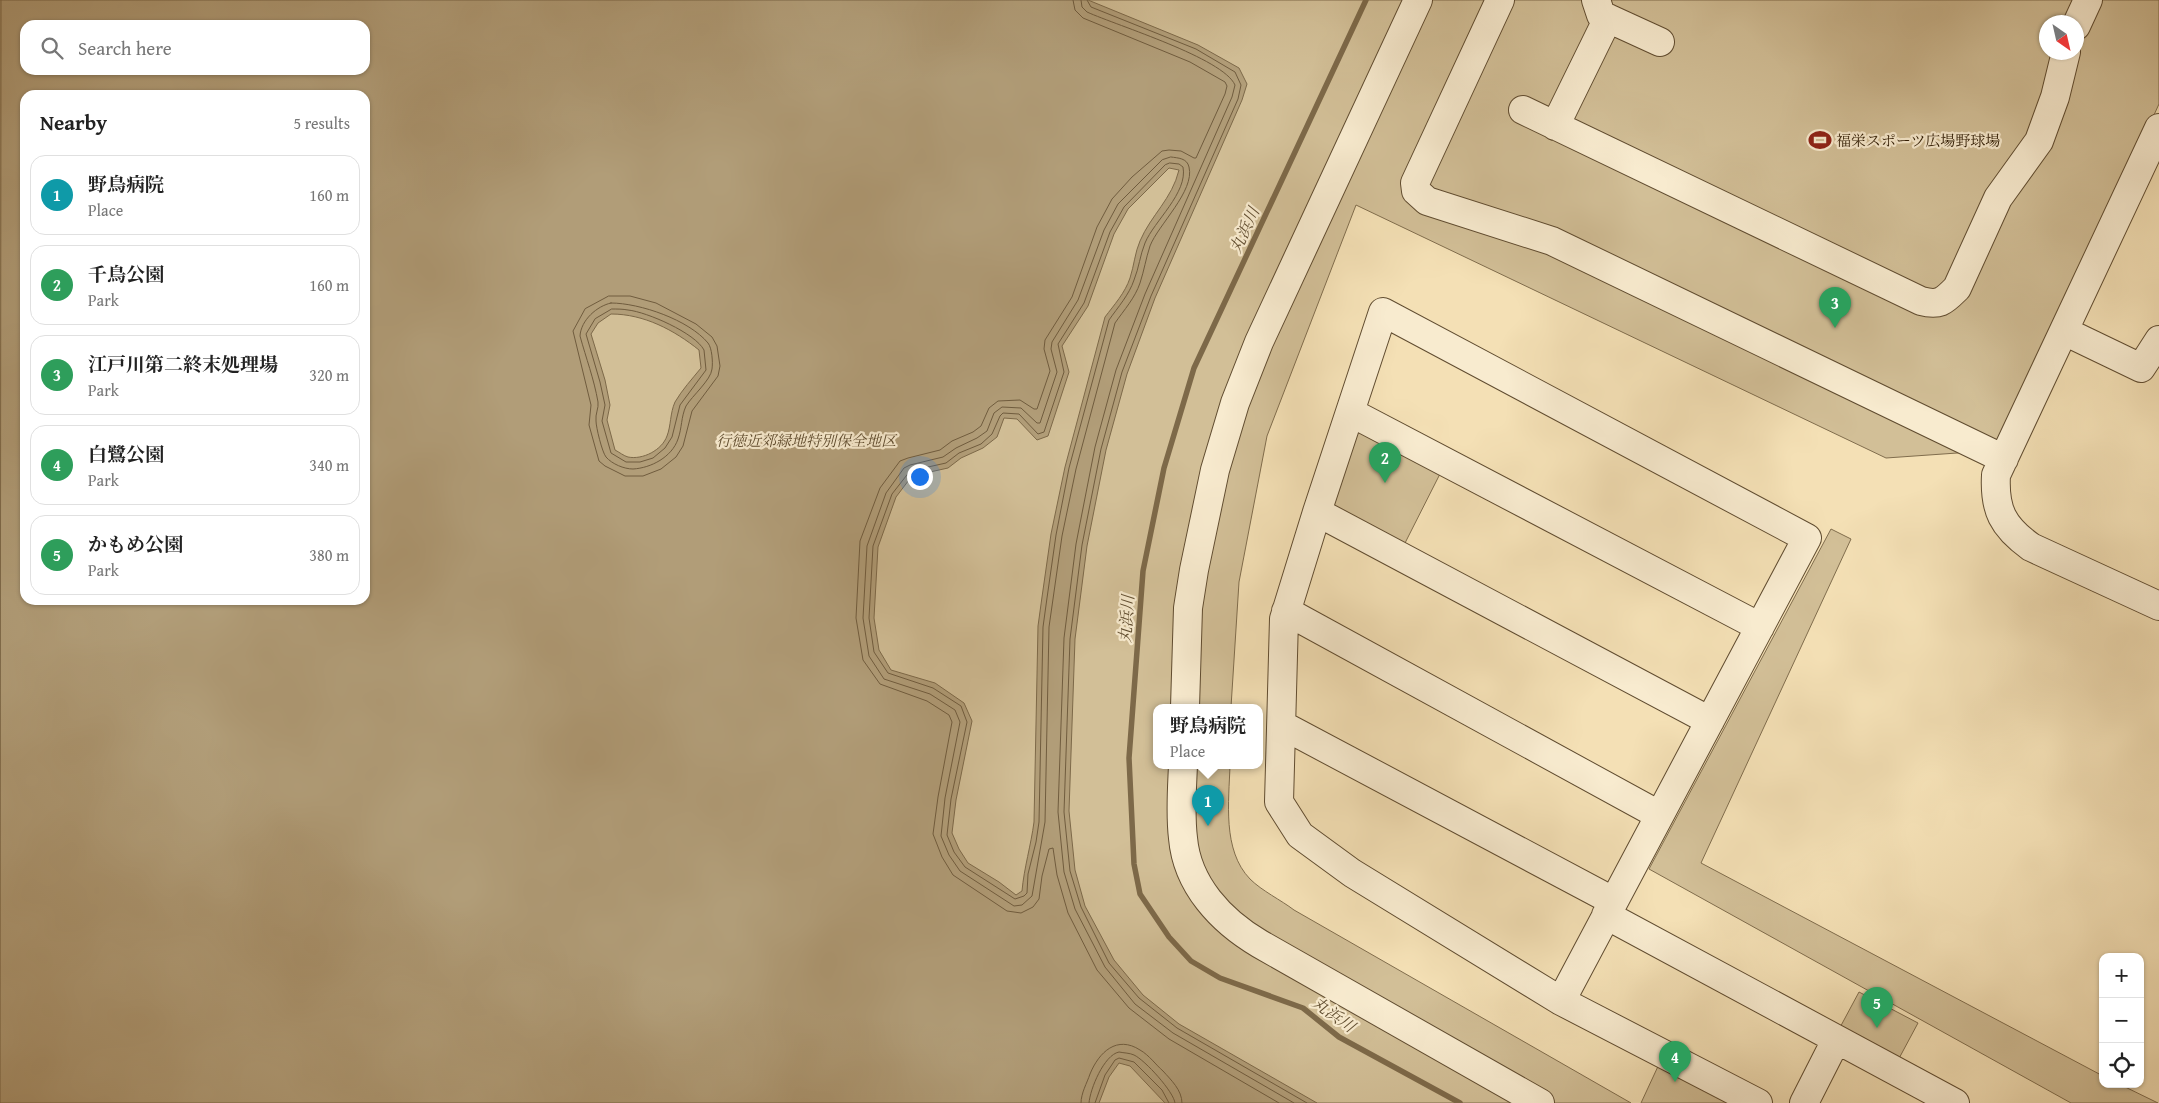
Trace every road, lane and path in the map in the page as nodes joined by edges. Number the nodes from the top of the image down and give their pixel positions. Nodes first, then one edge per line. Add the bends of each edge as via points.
1 (1418, 0) edge
2 (1500, 0) edge
3 (2088, 0) edge
4 (1602, 9) edge
5 (2081, 15) edge
6 (1660, 42) dead end
7 (2064, 60) edge
8 (1522, 110) dead end
9 (1555, 126) junction
10 (2159, 128) edge
11 (2064, 331) junction
12 (2159, 340) edge
13 (1350, 412) junction
14 (2004, 459) junction
15 (1317, 512) junction
16 (2159, 606) edge
17 (1286, 612) junction
18 (1760, 627) junction
19 (1185, 704) edge
20 (1710, 721) junction
21 (1282, 725) junction
22 (1183, 769) edge
23 (1660, 815) junction
24 (1610, 908) junction
25 (1561, 1001) junction
26 (1836, 1040) junction
27 (1540, 1103) edge
28 (1758, 1103) edge
29 (1804, 1103) edge
30 (1955, 1103) edge

1 - 19 street via 1259,342 1235,403 1214,470 1194,570 1188,608
2 - 14 street via 1415,183 1416,191 1427,201 1552,241
3 - 5 street
4 - 6 street
4 - 9 street
7 - 9 street via 2040,141 1998,198 1957,288 1946,299 1933,304
8 - 9 street
10 - 11 street
11 - 12 street via 2141,368
11 - 14 street
13 - 15 street
13 - 18 street
13 - 18 street via 1383,312 1807,538
14 - 16 street via 1996,475 1995,495 2001,518 2016,537
15 - 17 street
15 - 20 street
17 - 21 street
17 - 23 street
18 - 20 street
20 - 23 street
21 - 24 street
21 - 25 street via 1279,802 1300,835 1352,873
22 - 27 street via 1181,818 1185,852 1200,888 1218,913 1260,944
23 - 24 street
24 - 25 street
24 - 26 street
25 - 28 street
26 - 29 street
26 - 30 street

